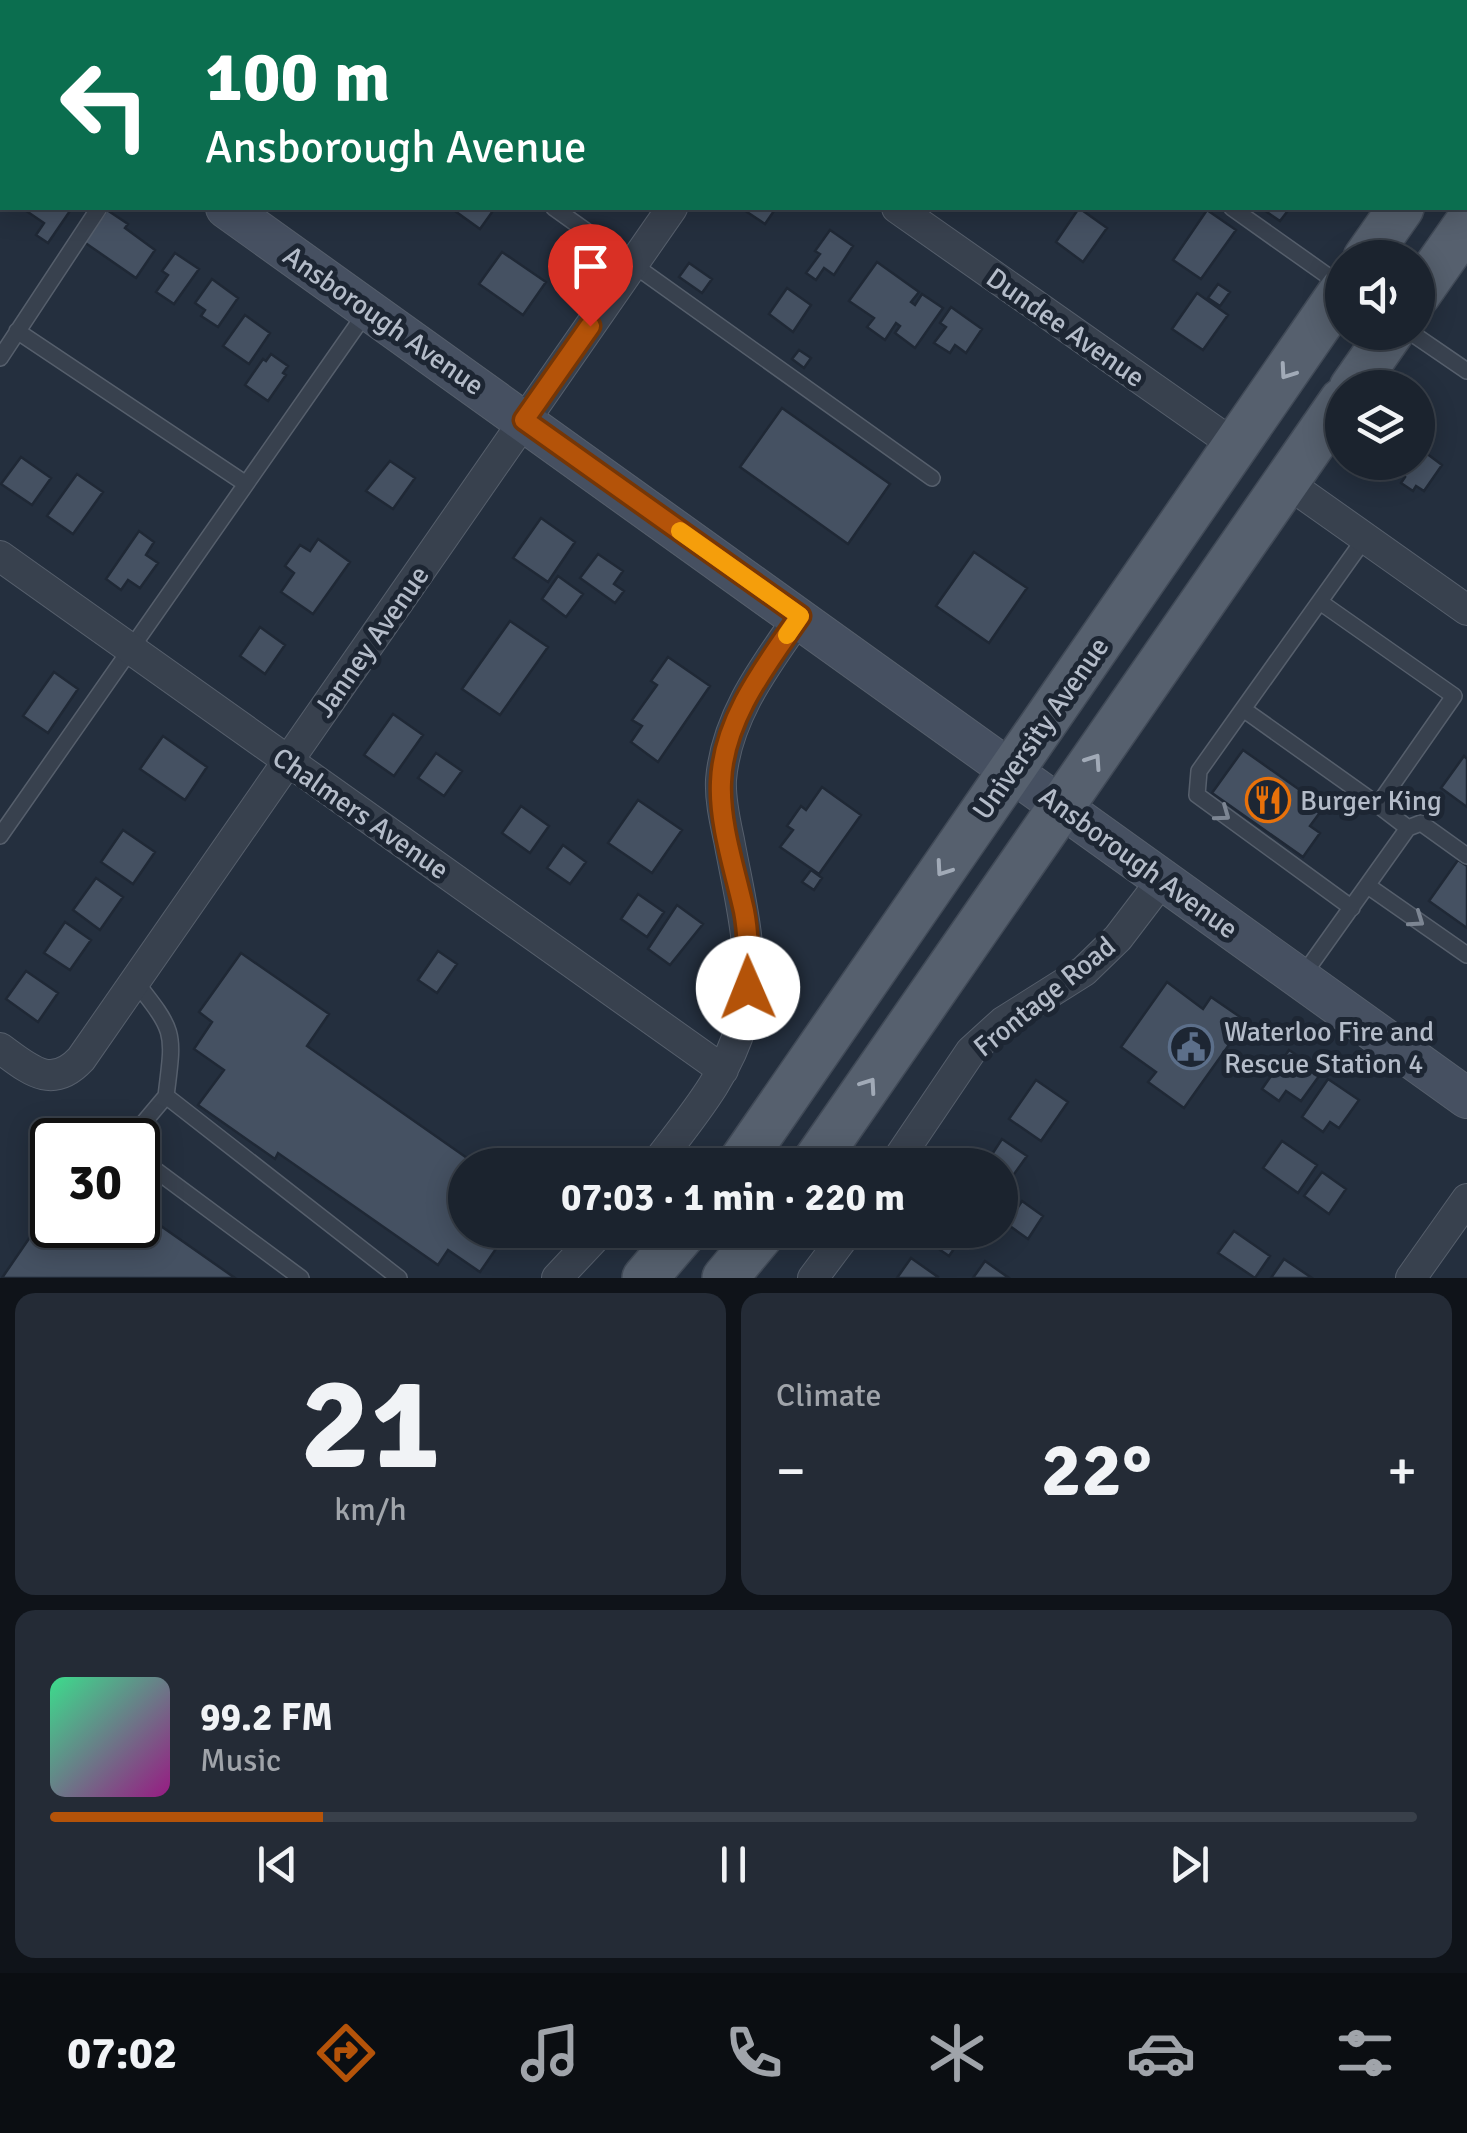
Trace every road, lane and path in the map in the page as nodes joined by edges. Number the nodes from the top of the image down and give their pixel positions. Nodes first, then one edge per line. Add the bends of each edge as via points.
1 (98, 210) edge
2 (229, 210) edge
3 (557, 210) edge
4 (671, 210) edge
5 (900, 210) edge
6 (1235, 210) edge
7 (1400, 210) edge
8 (1467, 224) edge
9 (1379, 240) edge
10 (633, 264) junction
11 (1435, 270) edge
12 (1325, 276) edge
13 (368, 308) junction
14 (1325, 314) edge
15 (17, 332) junction
16 (1435, 349) edge
17 (0, 358) edge
18 (1467, 371) edge
19 (524, 420) junction
20 (1325, 426) edge
21 (1236, 446) junction
22 (932, 478) dead end
23 (1286, 482) junction
24 (246, 484) junction
25 (1365, 538) junction
26 (0, 556) edge
27 (1320, 602) junction
28 (1467, 610) edge
29 (800, 616) junction
30 (130, 649) junction
31 (1243, 709) junction
32 (288, 761) junction
33 (1011, 770) junction
34 (0, 803) edge
35 (1378, 806) junction
36 (1062, 807) junction
37 (16, 814) junction
38 (1408, 828) junction
39 (0, 836) edge
40 (1467, 856) edge
41 (1163, 879) junction
42 (1368, 886) junction
43 (1352, 908) junction
44 (1467, 955) edge
45 (1301, 978) junction
46 (135, 981) junction
47 (0, 1048) edge
48 (723, 1070) junction
49 (166, 1096) junction
50 (1467, 1098) edge
51 (148, 1118) edge
52 (667, 1148) edge
53 (751, 1148) edge
54 (825, 1148) edge
55 (905, 1148) edge
56 (160, 1172) edge
57 (1467, 1199) edge
58 (585, 1248) edge
59 (671, 1248) edge
60 (751, 1248) edge
61 (835, 1248) edge
62 (301, 1278) edge
63 (399, 1278) edge
64 (557, 1278) edge
65 (645, 1278) edge
66 (726, 1278) edge
67 (813, 1278) edge
68 (1411, 1278) edge

1 - 15 lane
2 - 13 main road, Ansborough Avenue
3 - 10 lane
4 - 10 street, Janney Avenue
5 - 21 street, Dundee Avenue
6 - 12 lane
7 - 9 main road
8 - 11 main road
10 - 19 street, Janney Avenue
10 - 22 lane
13 - 19 main road, Ansborough Avenue
13 - 24 lane
14 -> 21 main road, University Avenue
15 - 17 lane
15 - 24 lane
16 - 18 lane
19 - 29 main road, Ansborough Avenue
19 - 32 street, Janney Avenue
20 - 23 main road
21 - 33 main road, University Avenue
23 - 25 street
36 -> 23 main road
24 - 30 lane
25 - 27 lane
25 - 28 street
26 - 30 street, Chalmers Avenue
27 - 31 lane
27 - 35 lane via 1454,696
29 - 33 main road, Ansborough Avenue
29 - 48 street via 749,694 726,749 721,782 745,915 748,988
30 - 32 street, Chalmers Avenue
30 - 37 lane
31 - 35 lane
31 -> 43 lane via 1199,770 1197,795
32 - 46 street, Janney Avenue
32 - 48 street, Chalmers Avenue
33 - 36 main road, Ansborough Avenue
33 -> 53 main road, University Avenue
34 - 37 lane
35 - 38 lane
36 - 41 main road, Ansborough Avenue
54 -> 36 main road
37 - 39 lane
38 - 40 lane via 1421,823
38 - 42 lane
41 - 45 main road, Ansborough Avenue
41 - 55 street, Frontage Road via 1084,971 1003,1022 971,1051
42 - 43 lane
42 -> 44 lane
43 - 45 lane
45 - 50 main road, Ansborough Avenue
46 - 47 street, Janney Avenue via 69,1072 29,1070
46 - 49 lane via 169,1025
48 - 52 street
49 - 51 lane
49 - 63 lane
56 - 62 lane
57 - 68 street
58 - 64 street
59 - 65 main road
60 - 66 main road
61 - 67 street

